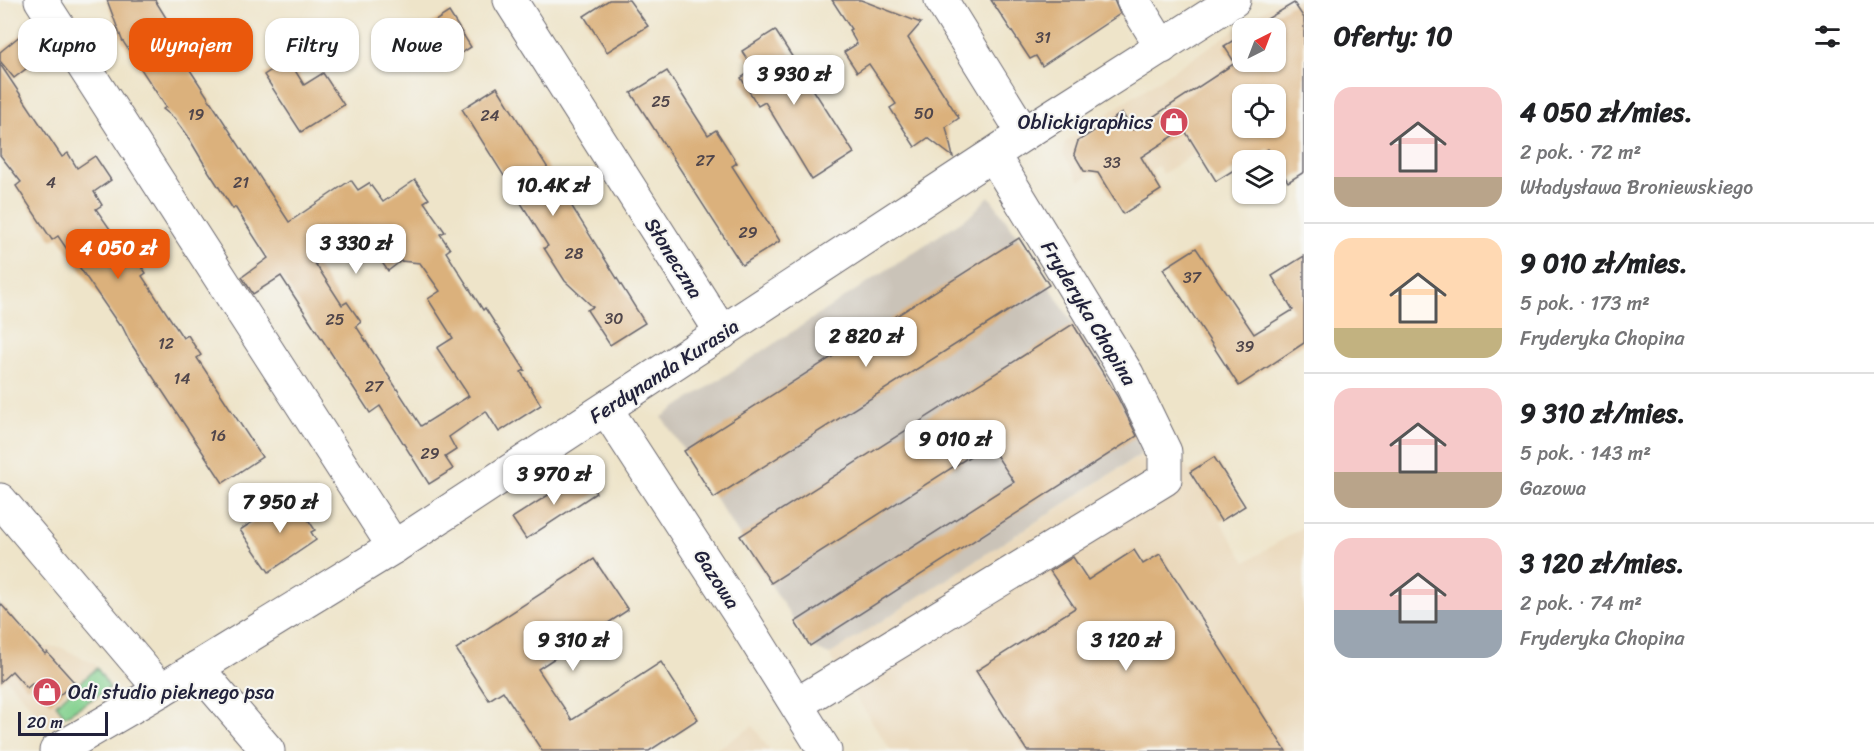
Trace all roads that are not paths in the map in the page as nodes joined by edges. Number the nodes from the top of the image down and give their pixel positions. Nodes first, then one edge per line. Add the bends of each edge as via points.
1 (41, 0) edge
2 (510, 0) edge
3 (941, 0) edge
4 (1133, 0) edge
5 (1234, 0) edge
6 (1162, 47) junction
7 (1024, 135) junction
8 (993, 155) junction
9 (722, 333) junction
10 (606, 409) junction
11 (0, 500) edge
12 (394, 547) junction
13 (197, 668) junction
14 (161, 690) junction
15 (797, 704) junction
16 (56, 751) edge
17 (268, 751) edge
18 (825, 751) edge

1 - 12 street
2 - 9 street, Słoneczna
3 - 7 street
4 - 6 street
5 - 6 street, Ferdynanda Kurasia
6 - 7 street, Ferdynanda Kurasia
7 - 8 street, Ferdynanda Kurasia
8 - 9 street, Ferdynanda Kurasia
8 - 15 street, Fryderyka Chopina via 1127,374 1165,465
9 - 10 street, Ferdynanda Kurasia
10 - 12 street, Ferdynanda Kurasia
10 - 15 street, Gazowa
11 - 14 street
12 - 13 street, Ferdynanda Kurasia
13 - 14 street, Ferdynanda Kurasia
13 - 17 street
14 - 16 street, Ferdynanda Kurasia
15 - 18 street, Gazowa

